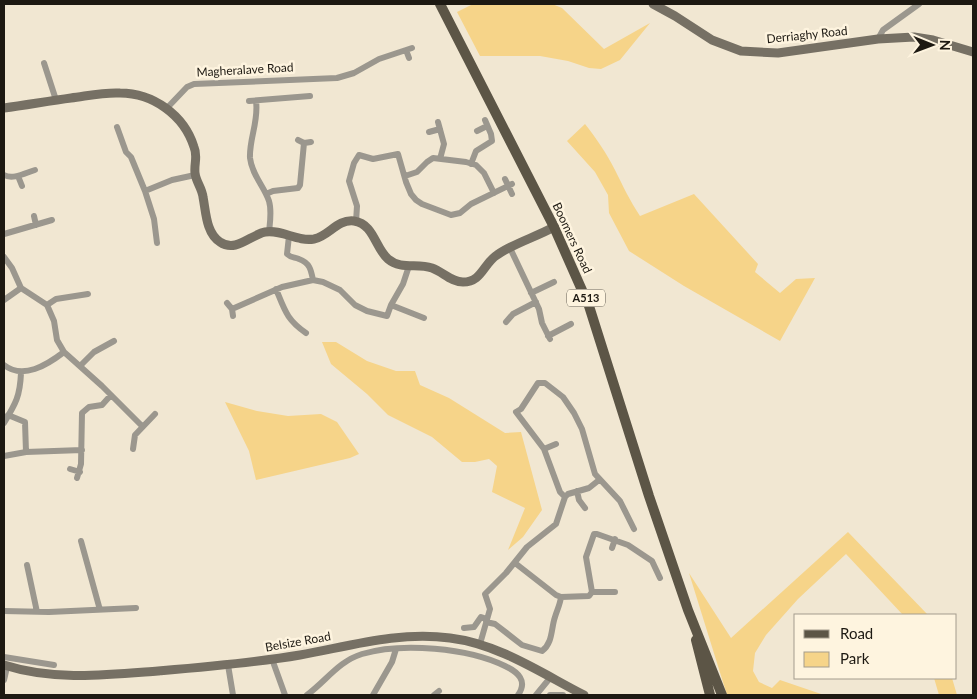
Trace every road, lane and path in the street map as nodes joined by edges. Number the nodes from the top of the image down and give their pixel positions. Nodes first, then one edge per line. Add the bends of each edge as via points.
1 (440, 4) edge
2 (653, 4) edge
3 (919, 4) edge
4 (878, 40) junction
5 (973, 52) edge
6 (409, 58) dead end
7 (44, 63) dead end
8 (310, 96) dead end
9 (56, 100) junction
10 (4, 108) edge
11 (167, 108) junction
12 (438, 122) dead end
13 (117, 127) dead end
14 (440, 129) junction
15 (477, 131) dead end
16 (429, 132) dead end
17 (305, 142) dead end
18 (440, 158) junction
19 (472, 164) junction
20 (35, 170) dead end
21 (4, 175) edge
22 (195, 175) junction
23 (18, 176) junction
24 (405, 176) junction
25 (505, 179) dead end
26 (510, 185) junction
27 (22, 186) dead end
28 (145, 191) junction
29 (494, 193) junction
30 (266, 194) junction
31 (512, 194) dead end
32 (34, 216) dead end
33 (52, 220) dead end
34 (356, 222) junction
35 (36, 225) junction
36 (554, 227) junction
37 (269, 232) junction
38 (4, 234) edge
39 (289, 236) junction
40 (157, 243) dead end
41 (510, 248) junction
42 (4, 257) edge
43 (410, 266) junction
44 (313, 280) junction
45 (554, 282) dead end
46 (21, 288) junction
47 (276, 289) junction
48 (83, 293) dead end
49 (532, 293) junction
50 (4, 300) edge
51 (536, 302) junction
52 (47, 305) junction
53 (391, 305) junction
54 (234, 316) dead end
55 (424, 318) dead end
56 (506, 322) dead end
57 (571, 324) dead end
58 (306, 334) dead end
59 (114, 341) dead end
60 (64, 352) junction
61 (4, 365) edge
62 (80, 366) junction
63 (21, 372) junction
64 (111, 395) junction
65 (155, 414) dead end
66 (8, 416) junction
67 (4, 422) edge
68 (142, 426) junction
69 (556, 444) dead end
70 (133, 448) dead end
71 (544, 449) junction
72 (82, 450) junction
73 (26, 452) junction
74 (4, 456) edge
75 (70, 469) dead end
76 (599, 480) junction
77 (577, 491) junction
78 (565, 497) junction
79 (585, 508) dead end
80 (634, 529) dead end
81 (615, 539) junction
82 (81, 541) dead end
83 (612, 548) dead end
84 (515, 563) junction
85 (27, 565) dead end
86 (660, 578) dead end
87 (592, 592) junction
88 (615, 592) dead end
89 (561, 598) junction
90 (136, 608) dead end
91 (100, 610) junction
92 (688, 610) junction
93 (4, 611) edge
94 (37, 612) junction
95 (487, 620) junction
96 (464, 628) dead end
97 (480, 644) junction
98 (396, 649) junction
99 (4, 656) edge
100 (272, 659) junction
101 (54, 665) dead end
102 (228, 665) junction
103 (6, 666) edge
104 (550, 678) junction
105 (4, 680) edge
106 (233, 695) edge
107 (285, 695) edge
108 (307, 695) edge
109 (373, 695) edge
110 (518, 695) edge
111 (536, 695) edge
112 (550, 695) edge
113 (562, 695) edge
114 (584, 695) edge
115 (710, 695) edge
116 (721, 695) edge

1 - 36 main road, Boomers Road / A513
2 - 4 street, Derriaghy Road via 712,40 741,51 778,53
3 - 4 street via 883,30
4 - 5 street, Derriaghy Road via 914,36
6 - 11 street, Magheralave Road via 409,49 337,78 194,84 182,91
7 - 9 street
8 - 30 street via 253,101 257,117 250,157 252,169
9 - 10 street
9 - 11 street via 122,92
11 - 22 street via 191,139 197,156
12 - 14 street
13 - 28 street
14 - 16 street
14 - 18 street via 444,148
15 - 19 street via 486,123 492,141 476,150
17 - 30 street via 298,188
18 - 19 street
18 - 24 street via 433,158 417,172
19 - 29 street via 484,172
20 - 23 street
21 - 23 street via 8,178
22 - 28 street
22 - 37 street via 202,189 210,229 219,242 237,244
23 - 27 street
24 - 29 street via 416,200 451,215
24 - 34 street via 398,154 379,159 357,156 349,181 357,206
25 - 26 street
26 - 29 street
26 - 31 street
28 - 40 street
30 - 37 street via 271,210
32 - 35 street
33 - 35 street
34 - 39 street via 341,223 316,238
34 - 43 street via 370,231 390,261
35 - 38 street
36 - 41 street
36 - 92 main road, Boomers Road / A513 via 589,306
37 - 39 street
39 - 44 street via 287,254 310,266
41 - 43 street via 493,258 478,277 468,282 453,280 432,268
41 - 49 street
42 - 46 street
43 - 53 street
44 - 47 street
44 - 53 street via 340,290 355,306 367,312 387,316
45 - 49 street
46 - 50 street
46 - 52 street
47 - 54 street via 230,306
47 - 58 street via 287,316
48 - 52 street via 56,299
49 - 51 street
51 - 56 street via 513,314
51 - 57 street via 549,337 562,325
52 - 60 street
53 - 55 street
59 - 62 street via 94,352
60 - 62 street
60 - 63 street via 41,366
61 - 63 street
62 - 64 street
63 - 66 street via 17,401
64 - 68 street
64 - 72 street via 102,405 82,413
65 - 68 street
66 - 67 street
66 - 73 street via 26,422
68 - 70 street via 135,435
69 - 71 street
71 - 76 street via 516,412 538,383 545,383 563,397 574,413
71 - 78 street via 560,492
72 - 73 street
72 - 75 street via 79,475
73 - 74 street
76 - 77 street via 589,488
76 - 80 street via 620,501
77 - 78 street
77 - 79 street
78 - 84 street via 556,524 527,547
81 - 83 street
81 - 86 street via 652,561
81 - 87 street via 594,534 586,557
82 - 91 street
84 - 89 street
84 - 95 street via 485,594 490,609
85 - 94 street
87 - 88 street
87 - 89 street via 590,596
89 - 95 street via 547,648 542,650 522,646
90 - 91 street
91 - 94 street
92 - 115 main road, Boomers Road / A513
92 - 116 main road, Boomers Road / A513
93 - 94 street
95 - 96 street via 481,618 474,627
95 - 97 street
97 - 100 street, Belsize Road via 448,637 411,636
97 - 104 street, Belsize Road via 515,658
98 - 108 street via 363,654 342,663
98 - 109 street
98 - 110 street via 452,650 491,659 519,674 522,688
99 - 101 street
100 - 102 street, Belsize Road
100 - 107 street
102 - 103 street, Belsize Road via 84,676 52,675
102 - 106 street
103 - 105 street
104 - 111 street
104 - 114 street, Belsize Road
112 - 113 street

